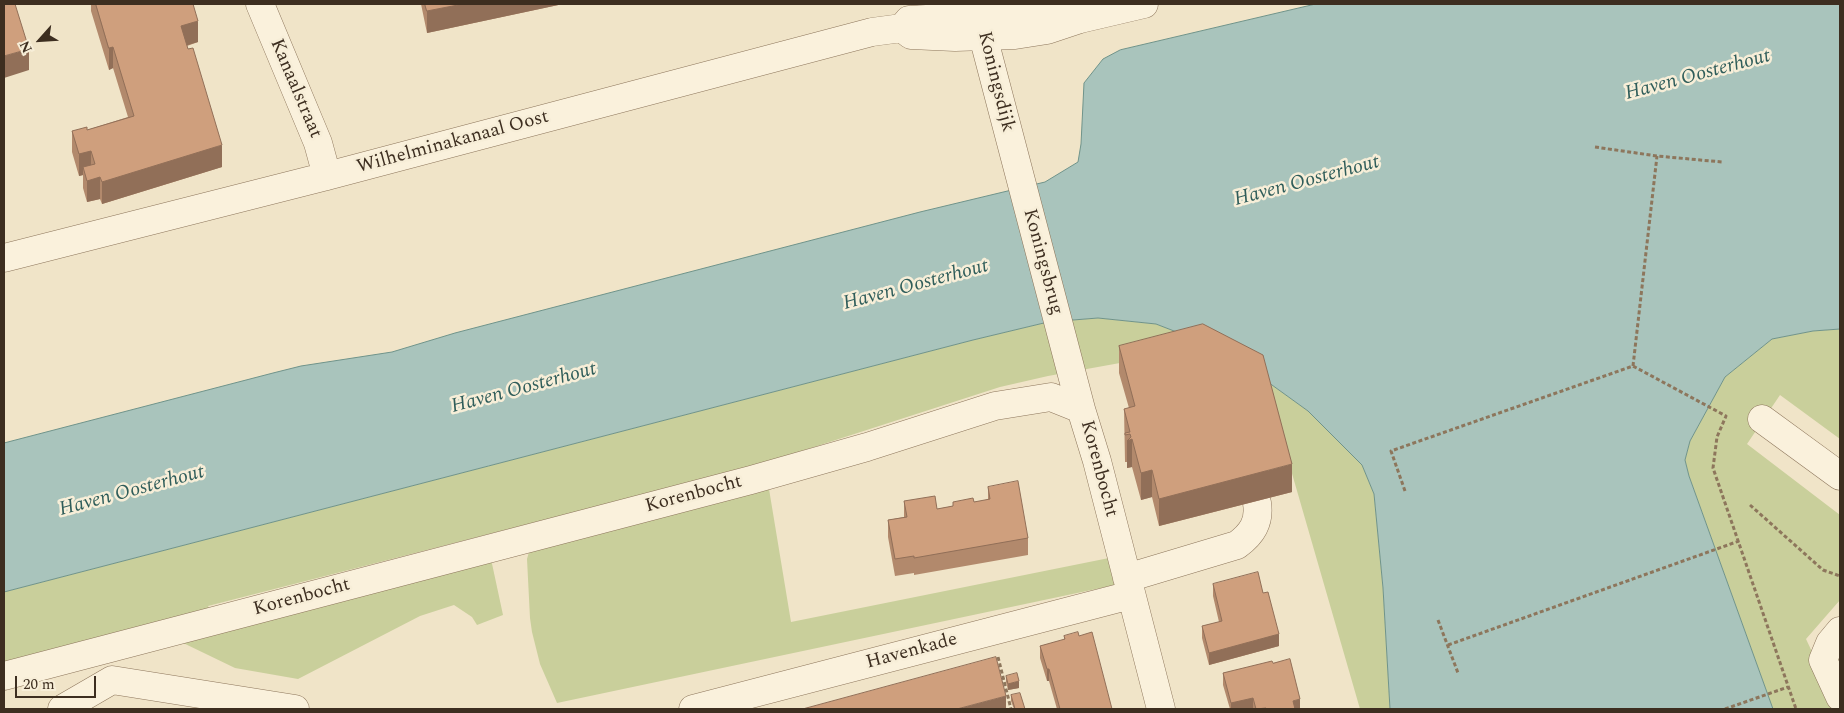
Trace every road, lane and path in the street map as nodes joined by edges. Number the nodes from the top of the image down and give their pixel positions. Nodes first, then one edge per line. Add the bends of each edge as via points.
1 (260, 4) edge
2 (1144, 4) edge
3 (899, 16) edge
4 (980, 18) edge
5 (1595, 147) dead end
6 (1657, 156) junction
7 (1015, 159) joint
8 (1722, 162) dead end
9 (327, 176) junction
10 (4, 258) edge
11 (1633, 366) junction
12 (1081, 409) junction
13 (1762, 419) dead end
14 (1840, 476) edge
15 (1405, 491) dead end
16 (1257, 503) edge
17 (1750, 505) dead end
18 (1738, 541) junction
19 (1840, 576) edge
20 (1129, 586) junction
21 (1438, 620) dead end
22 (1840, 631) edge
23 (991, 632) junction
24 (1448, 646) junction
25 (1458, 673) dead end
26 (4, 676) edge
27 (1788, 687) junction
28 (1840, 697) edge
29 (62, 709) edge
30 (295, 709) edge
31 (693, 709) edge
32 (1011, 709) edge
33 (1161, 709) edge
34 (1725, 709) edge
35 (1796, 709) edge

1 - 9 street, Kanaalstraat via 318,143
2 - 4 street, Wilhelminakanaal Oost via 1080,19 1015,14
3 - 4 street, Wilhelminakanaal Oost via 909,20
3 - 9 street, Wilhelminakanaal Oost via 872,32
4 - 7 street, Koningsdijk
5 - 6 path
6 - 8 path
6 - 11 path
7 - 12 street, Koningsbrug
9 - 10 street, Wilhelminakanaal Oost
11 - 15 path via 1391,451
11 - 18 path via 1726,416 1717,437 1713,468
12 - 20 street, Korenbocht
12 - 26 street, Korenbocht via 1051,397 995,406 751,480
13 - 14 street
16 - 20 street, Havenkade via 1257,522 1250,536 1238,545
17 - 19 path via 1823,570
18 - 24 path
18 - 27 path
20 - 23 street, Havenkade
20 - 33 street, Korenbocht
21 - 24 path
22 - 28 street via 1830,643 1823,660
23 - 31 street, Havenkade
23 - 32 path
24 - 25 path
27 - 34 path
27 - 35 path
29 - 30 street via 112,680

